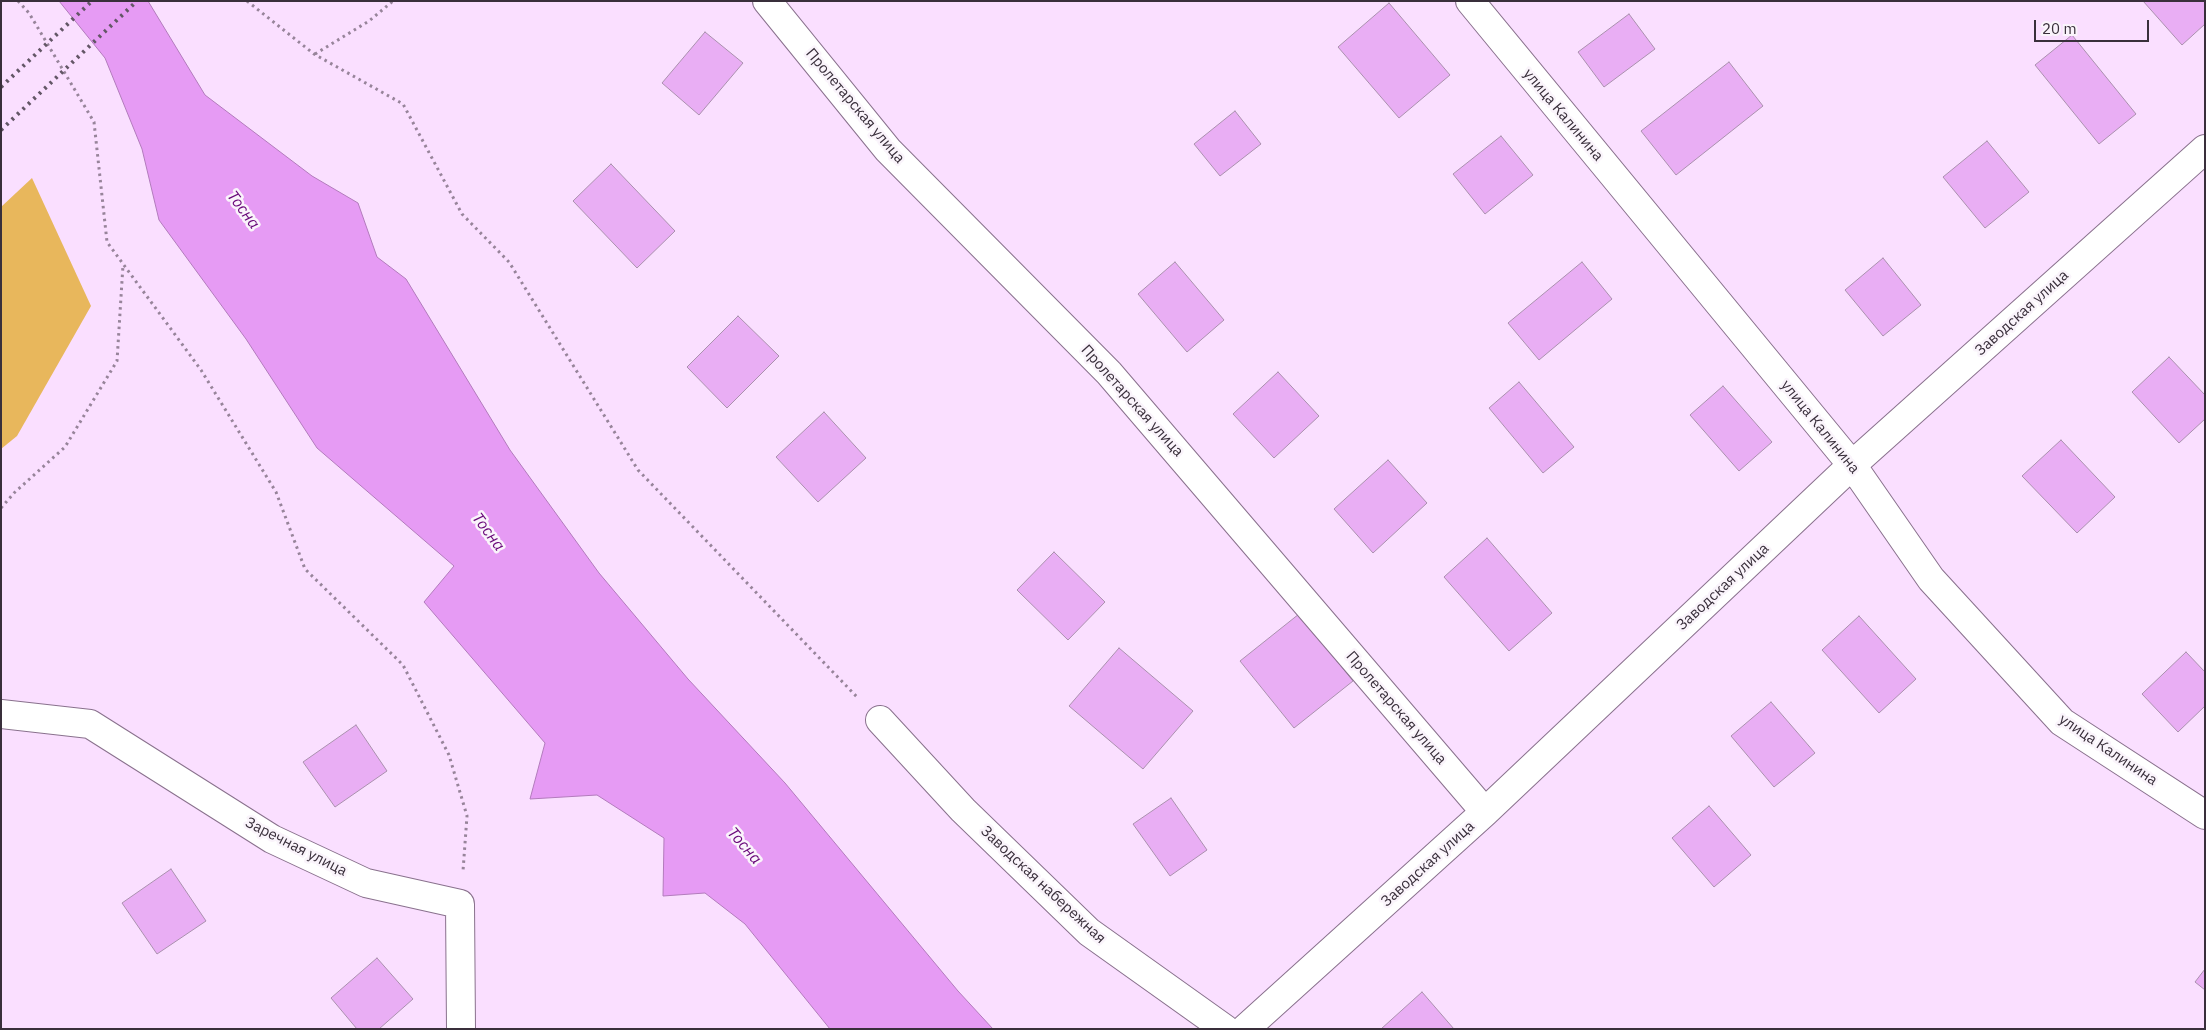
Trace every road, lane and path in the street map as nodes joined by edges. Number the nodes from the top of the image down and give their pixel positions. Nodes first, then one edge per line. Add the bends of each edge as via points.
1 (18, 1) edge
2 (247, 1) edge
3 (393, 1) edge
4 (767, 1) edge
5 (1470, 1) edge
6 (314, 54) junction
7 (2205, 149) edge
8 (123, 264) junction
9 (1852, 465) junction
10 (1, 508) edge
11 (1, 714) edge
12 (880, 720) joint
13 (1484, 812) junction
14 (2205, 814) edge
15 (460, 904) junction
16 (461, 1029) edge
17 (1225, 1029) edge
18 (1245, 1029) edge

1 - 8 path via 29,13 94,122 107,242
2 - 6 path
3 - 6 path via 369,21
4 - 13 street, Пролетарская улица via 888,150 1110,373
5 - 9 street, улица Калинина
6 - 12 path via 403,104 462,214 509,262 638,470
7 - 9 street, Заводская улица
8 - 10 path via 116,361 65,447
8 - 15 path via 200,370 276,492 305,569 403,665 449,755 467,816
9 - 13 street, Заводская улица
9 - 14 street, улица Калинина via 1931,579 2062,722
11 - 15 street, Заречная улица via 90,724 272,838 366,883
12 - 17 street, Заводская набережная via 963,810 1089,932
13 - 18 street, Заводская улица
15 - 16 street

